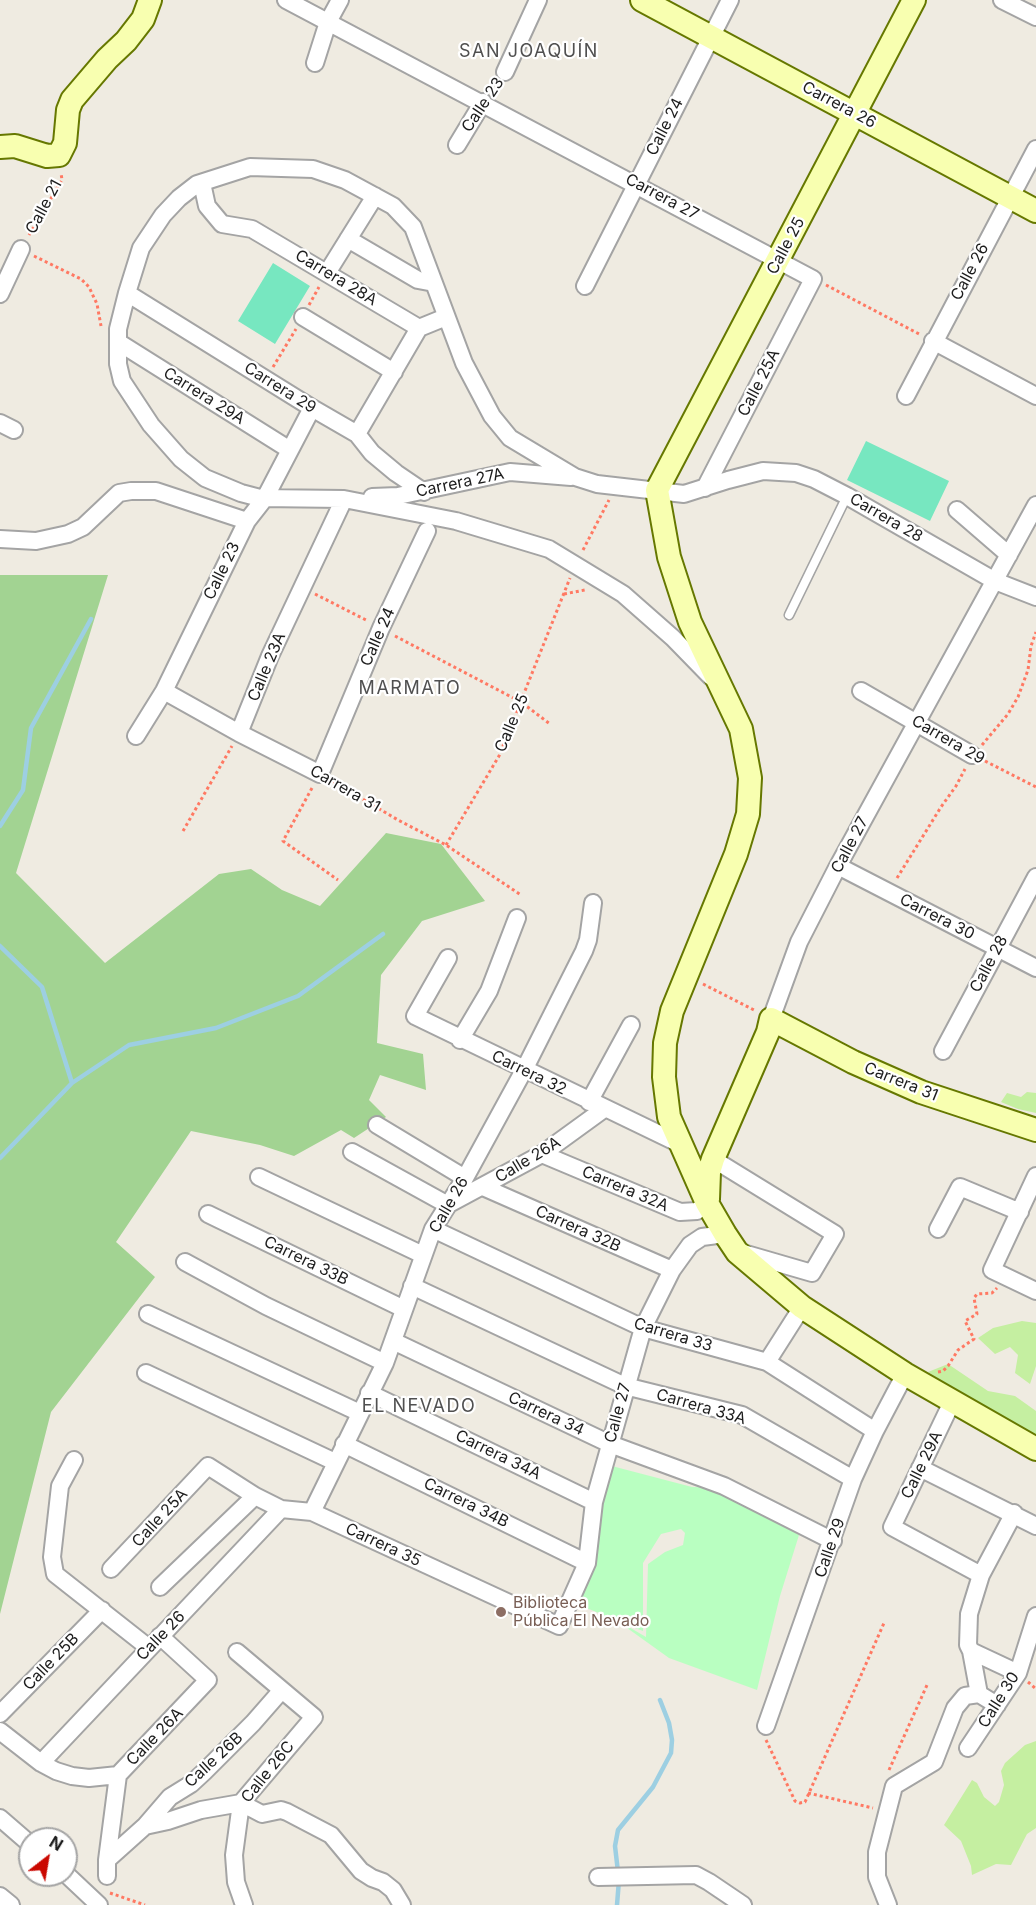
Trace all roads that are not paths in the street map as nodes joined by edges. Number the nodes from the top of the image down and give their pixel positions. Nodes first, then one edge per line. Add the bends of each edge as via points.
1 (150, 0) edge
2 (286, 0) edge
3 (340, 0) edge
4 (538, 0) edge
5 (642, 0) edge
6 (730, 0) edge
7 (915, 0) edge
8 (1002, 0) edge
9 (1036, 17) edge
10 (328, 22) junction
11 (711, 37) junction
12 (315, 63) dead end
13 (505, 72) dead end
14 (483, 102) junction
15 (855, 114) junction
16 (457, 145) dead end
17 (0, 147) edge
18 (1036, 149) edge
19 (202, 183) junction
20 (636, 184) junction
21 (375, 196) junction
22 (1010, 197) junction
23 (1036, 211) edge
24 (348, 239) junction
25 (21, 249) road end
26 (779, 260) junction
27 (327, 273) junction
28 (813, 279) joint
29 (434, 283) junction
30 (585, 286) dead end
31 (128, 293) junction
32 (0, 294) edge
33 (446, 317) junction
34 (303, 318) dead end
35 (419, 328) junction
36 (110, 338) junction
37 (933, 341) junction
38 (394, 372) junction
39 (906, 396) dead end
40 (1036, 396) edge
41 (312, 408) junction
42 (357, 434) junction
43 (290, 450) junction
44 (575, 477) junction
45 (705, 488) junction
46 (657, 490) junction
47 (424, 492) junction
48 (847, 496) junction
49 (265, 498) junction
50 (344, 499) junction
51 (1036, 506) edge
52 (957, 510) dead end
53 (247, 521) junction
54 (427, 531) dead end
55 (0, 539) edge
56 (1009, 555) junction
57 (995, 581) junction
58 (1036, 597) edge
59 (789, 615) dead end
60 (718, 684) junction
61 (164, 691) junction
62 (861, 691) dead end
63 (917, 722) junction
64 (239, 733) junction
65 (136, 736) dead end
66 (972, 755) road end
67 (320, 774) joint
68 (838, 866) junction
69 (1036, 877) edge
70 (593, 903) dead end
71 (516, 918) dead end
72 (998, 948) junction
73 (448, 958) dead end
74 (1036, 968) edge
75 (771, 1019) junction
76 (631, 1026) dead end
77 (460, 1040) junction
78 (943, 1051) dead end
79 (524, 1070) junction
80 (596, 1106) junction
81 (669, 1117) junction
82 (377, 1125) dead end
83 (644, 1126) junction
84 (1036, 1130) edge
85 (682, 1146) junction
86 (352, 1152) dead end
87 (542, 1154) junction
88 (713, 1159) junction
89 (1036, 1176) edge
90 (259, 1177) dead end
91 (465, 1178) junction
92 (483, 1187) junction
93 (707, 1203) junction
94 (448, 1205) junction
95 (1020, 1212) junction
96 (208, 1214) dead end
97 (433, 1229) junction
98 (938, 1229) dead end
99 (731, 1243) junction
100 (423, 1255) junction
101 (185, 1262) dead end
102 (672, 1270) junction
103 (412, 1286) junction
104 (1036, 1291) edge
105 (802, 1307) junction
106 (404, 1309) junction
107 (148, 1314) dead end
108 (643, 1328) junction
109 (393, 1341) junction
110 (768, 1362) junction
111 (385, 1363) junction
112 (146, 1373) dead end
113 (905, 1374) junction
114 (626, 1386) junction
115 (369, 1393) junction
116 (952, 1402) junction
117 (360, 1413) junction
118 (875, 1431) junction
119 (344, 1444) junction
120 (610, 1444) junction
121 (1036, 1449) edge
122 (74, 1460) dead end
123 (335, 1462) junction
124 (208, 1466) joint
125 (920, 1468) junction
126 (854, 1479) junction
127 (255, 1496) junction
128 (594, 1502) junction
129 (281, 1509) junction
130 (312, 1512) junction
131 (1014, 1514) junction
132 (1036, 1526) edge
133 (833, 1541) junction
134 (587, 1563) junction
135 (111, 1569) dead end
136 (981, 1575) junction
137 (160, 1587) dead end
138 (102, 1610) junction
139 (1036, 1616) edge
140 (560, 1626) joint
141 (154, 1642) junction
142 (971, 1651) junction
143 (237, 1652) dead end
144 (1018, 1673) junction
145 (281, 1691) junction
146 (979, 1694) junction
147 (997, 1705) junction
148 (0, 1714) edge
149 (766, 1726) road end
150 (0, 1731) edge
151 (968, 1748) dead end
152 (41, 1763) junction
153 (118, 1775) junction
154 (241, 1803) junction
155 (0, 1818) edge
156 (145, 1826) junction
157 (18, 1834) edge
158 (78, 1877) edge
159 (597, 1877) dead end
160 (105, 1883) edge
161 (0, 1896) edge
162 (12, 1905) edge
163 (244, 1905) edge
164 (402, 1905) edge
165 (743, 1905) edge
166 (888, 1905) edge

1 - 17 main road, Calle 21 via 143,20 126,42 72,100 65,143 59,155 47,156 15,146
2 - 10 street, Carrera 27
3 - 10 street
4 - 13 street, Calle 23
5 - 11 main road, Carrera 26
6 - 11 street, Calle 24
7 - 15 main road, Calle 25
8 - 9 street
10 - 12 street
10 - 14 street, Carrera 27
11 - 15 main road, Carrera 26
11 - 20 street, Calle 24
14 - 16 street, Calle 23
14 - 20 street, Carrera 27
15 - 22 main road, Carrera 26
15 - 26 main road, Calle 25
18 - 22 street, Calle 26
19 - 21 street via 250,167 313,169
19 - 27 street, Carrera 28A via 207,206 222,224 252,229
19 - 31 street via 162,215 141,248
20 - 26 street, Carrera 27
20 - 30 street, Calle 24
21 - 24 street
21 - 29 street via 393,206 413,227
22 - 23 main road, Carrera 26
22 - 37 street, Calle 26
24 - 27 street
24 - 29 street via 418,280
25 - 32 street, Calle 21
26 - 28 street, Carrera 27
26 - 46 main road, Calle 25
27 - 35 street, Carrera 28A
28 - 45 street, Calle 25A
29 - 33 street
31 - 36 street via 118,329
31 - 41 street, Carrera 29
33 - 35 street
33 - 44 street via 464,363 492,416 510,438
34 - 38 street
35 - 38 street
36 - 43 street, Carrera 29A
36 - 49 street via 122,381 151,425 181,459 205,478
37 - 39 street, Calle 26
37 - 40 street
38 - 42 street
41 - 42 street, Carrera 29
41 - 43 street, Calle 23
42 - 47 street, Carrera 29 via 372,453
43 - 49 street, Calle 23
44 - 46 street, Carrera 28 via 597,484
44 - 47 street, Carrera 27A via 510,472
45 - 46 street, Carrera 28 via 684,494
45 - 48 street, Carrera 28 via 763,471 779,471 814,478
46 - 60 main road via 669,557 686,611
47 - 50 street, Carrera 27A
48 - 57 street, Carrera 28
48 - 59 lane
49 - 50 street
49 - 53 street, Calle 23
50 - 60 street via 456,520 549,549 623,594
50 - 64 street, Calle 23A via 270,656
51 - 56 street, Calle 27
52 - 56 street
53 - 55 street via 156,491 131,490 119,493 83,527 68,534 36,541
53 - 61 street, Calle 23
54 - 67 street, Calle 24 via 381,628
56 - 57 street, Calle 27
57 - 58 street, Carrera 28
57 - 63 street, Calle 27
60 - 81 main road via 741,729 750,778 748,814 736,854 672,1011 665,1043 664,1077
61 - 64 street, Carrera 31
61 - 65 street, Calle 23
62 - 63 street, Carrera 29
63 - 66 street, Carrera 29
63 - 68 street, Calle 27
64 - 67 street, Carrera 31
68 - 72 street, Carrera 30
68 - 75 street, Calle 27 via 799,942
69 - 72 street, Calle 28
70 - 79 street, Calle 26 via 584,951
71 - 77 street via 489,991
72 - 74 street, Carrera 30
72 - 78 street, Calle 28
73 - 77 street, Carrera 32 via 415,1016
75 - 84 main road, Carrera 31 via 921,1092
75 - 88 main road, Calle 27
76 - 80 street
77 - 79 street, Carrera 32
79 - 80 street, Carrera 32
79 - 91 street, Calle 26
80 - 83 street, Carrera 32
80 - 87 street, Calle 26A
81 - 83 street
81 - 85 main road
82 - 91 street
83 - 85 street, Carrera 32
85 - 93 main road
86 - 94 street
87 - 92 street, Calle 26A
87 - 93 street, Carrera 32A via 680,1212 697,1210
88 - 93 main road, Calle 27
88 - 99 street via 835,1234 812,1274
89 - 95 street
90 - 100 street
91 - 94 street, Calle 26
92 - 94 street, Calle 26A
92 - 102 street, Carrera 32B
93 - 99 main road
94 - 97 street, Calle 26
95 - 98 street via 960,1187
95 - 104 street via 992,1270
96 - 106 street, Carrera 33B
97 - 100 street, Calle 26
97 - 108 street, Carrera 33
99 - 102 street, Calle 27 via 702,1237
99 - 105 main road
100 - 103 street, Calle 26
101 - 111 street
102 - 108 street, Calle 27
103 - 106 street, Calle 26
103 - 114 street, Carrera 33A
105 - 110 street
105 - 113 main road
106 - 109 street, Calle 26
107 - 117 street
108 - 110 street, Carrera 33
108 - 114 street, Calle 27
109 - 111 street, Calle 26
109 - 120 street, Carrera 34
110 - 118 street, Carrera 33
111 - 115 street, Calle 26
112 - 123 street
113 - 116 main road
113 - 118 street, Calle 29
114 - 120 street, Calle 27
114 - 126 street, Carrera 33A via 741,1415
115 - 117 street, Calle 26
115 - 128 street, Carrera 34A
116 - 121 main road
116 - 125 street, Calle 29A
117 - 119 street, Calle 26
118 - 126 street, Calle 29
119 - 123 street, Calle 26
119 - 134 street, Carrera 34B
120 - 128 street, Calle 27
120 - 133 street, Carrera 34 via 724,1486
122 - 138 street via 60,1486 52,1557 55,1574
123 - 130 street, Calle 26
124 - 127 street, Carrera 35
124 - 135 street, Calle 25A
125 - 131 street
125 - 136 street, Calle 29A via 892,1527
126 - 133 street, Calle 29
127 - 129 street, Carrera 35
127 - 137 street
128 - 134 street, Calle 27
129 - 130 street, Carrera 35
129 - 141 street, Calle 26
130 - 140 street, Carrera 35
131 - 132 street
131 - 136 street
133 - 149 street, Calle 29
134 - 140 street, Calle 27
136 - 142 street via 969,1614
138 - 141 street
138 - 148 street, Calle 25B
139 - 144 street, Calle 30
141 - 152 street, Calle 26
141 - 153 street, Calle 26A via 208,1680
142 - 144 street
142 - 146 street
143 - 145 street
144 - 147 street, Calle 30
145 - 154 street, Calle 26C via 314,1717
145 - 156 street, Calle 26B via 204,1773 170,1797
146 - 147 street
146 - 166 street via 965,1696 955,1708 934,1762 894,1786 877,1852 877,1878
147 - 151 street, Calle 30
150 - 152 street
152 - 153 street via 72,1776
153 - 160 street, Calle 26A
154 - 156 street
154 - 163 street, Calle 26C via 234,1855 236,1882
154 - 164 street via 262,1814 287,1812 331,1835 361,1871 393,1890
155 - 157 street
156 - 160 street, Calle 26B
158 - 160 street
159 - 165 street via 696,1875
161 - 162 street

